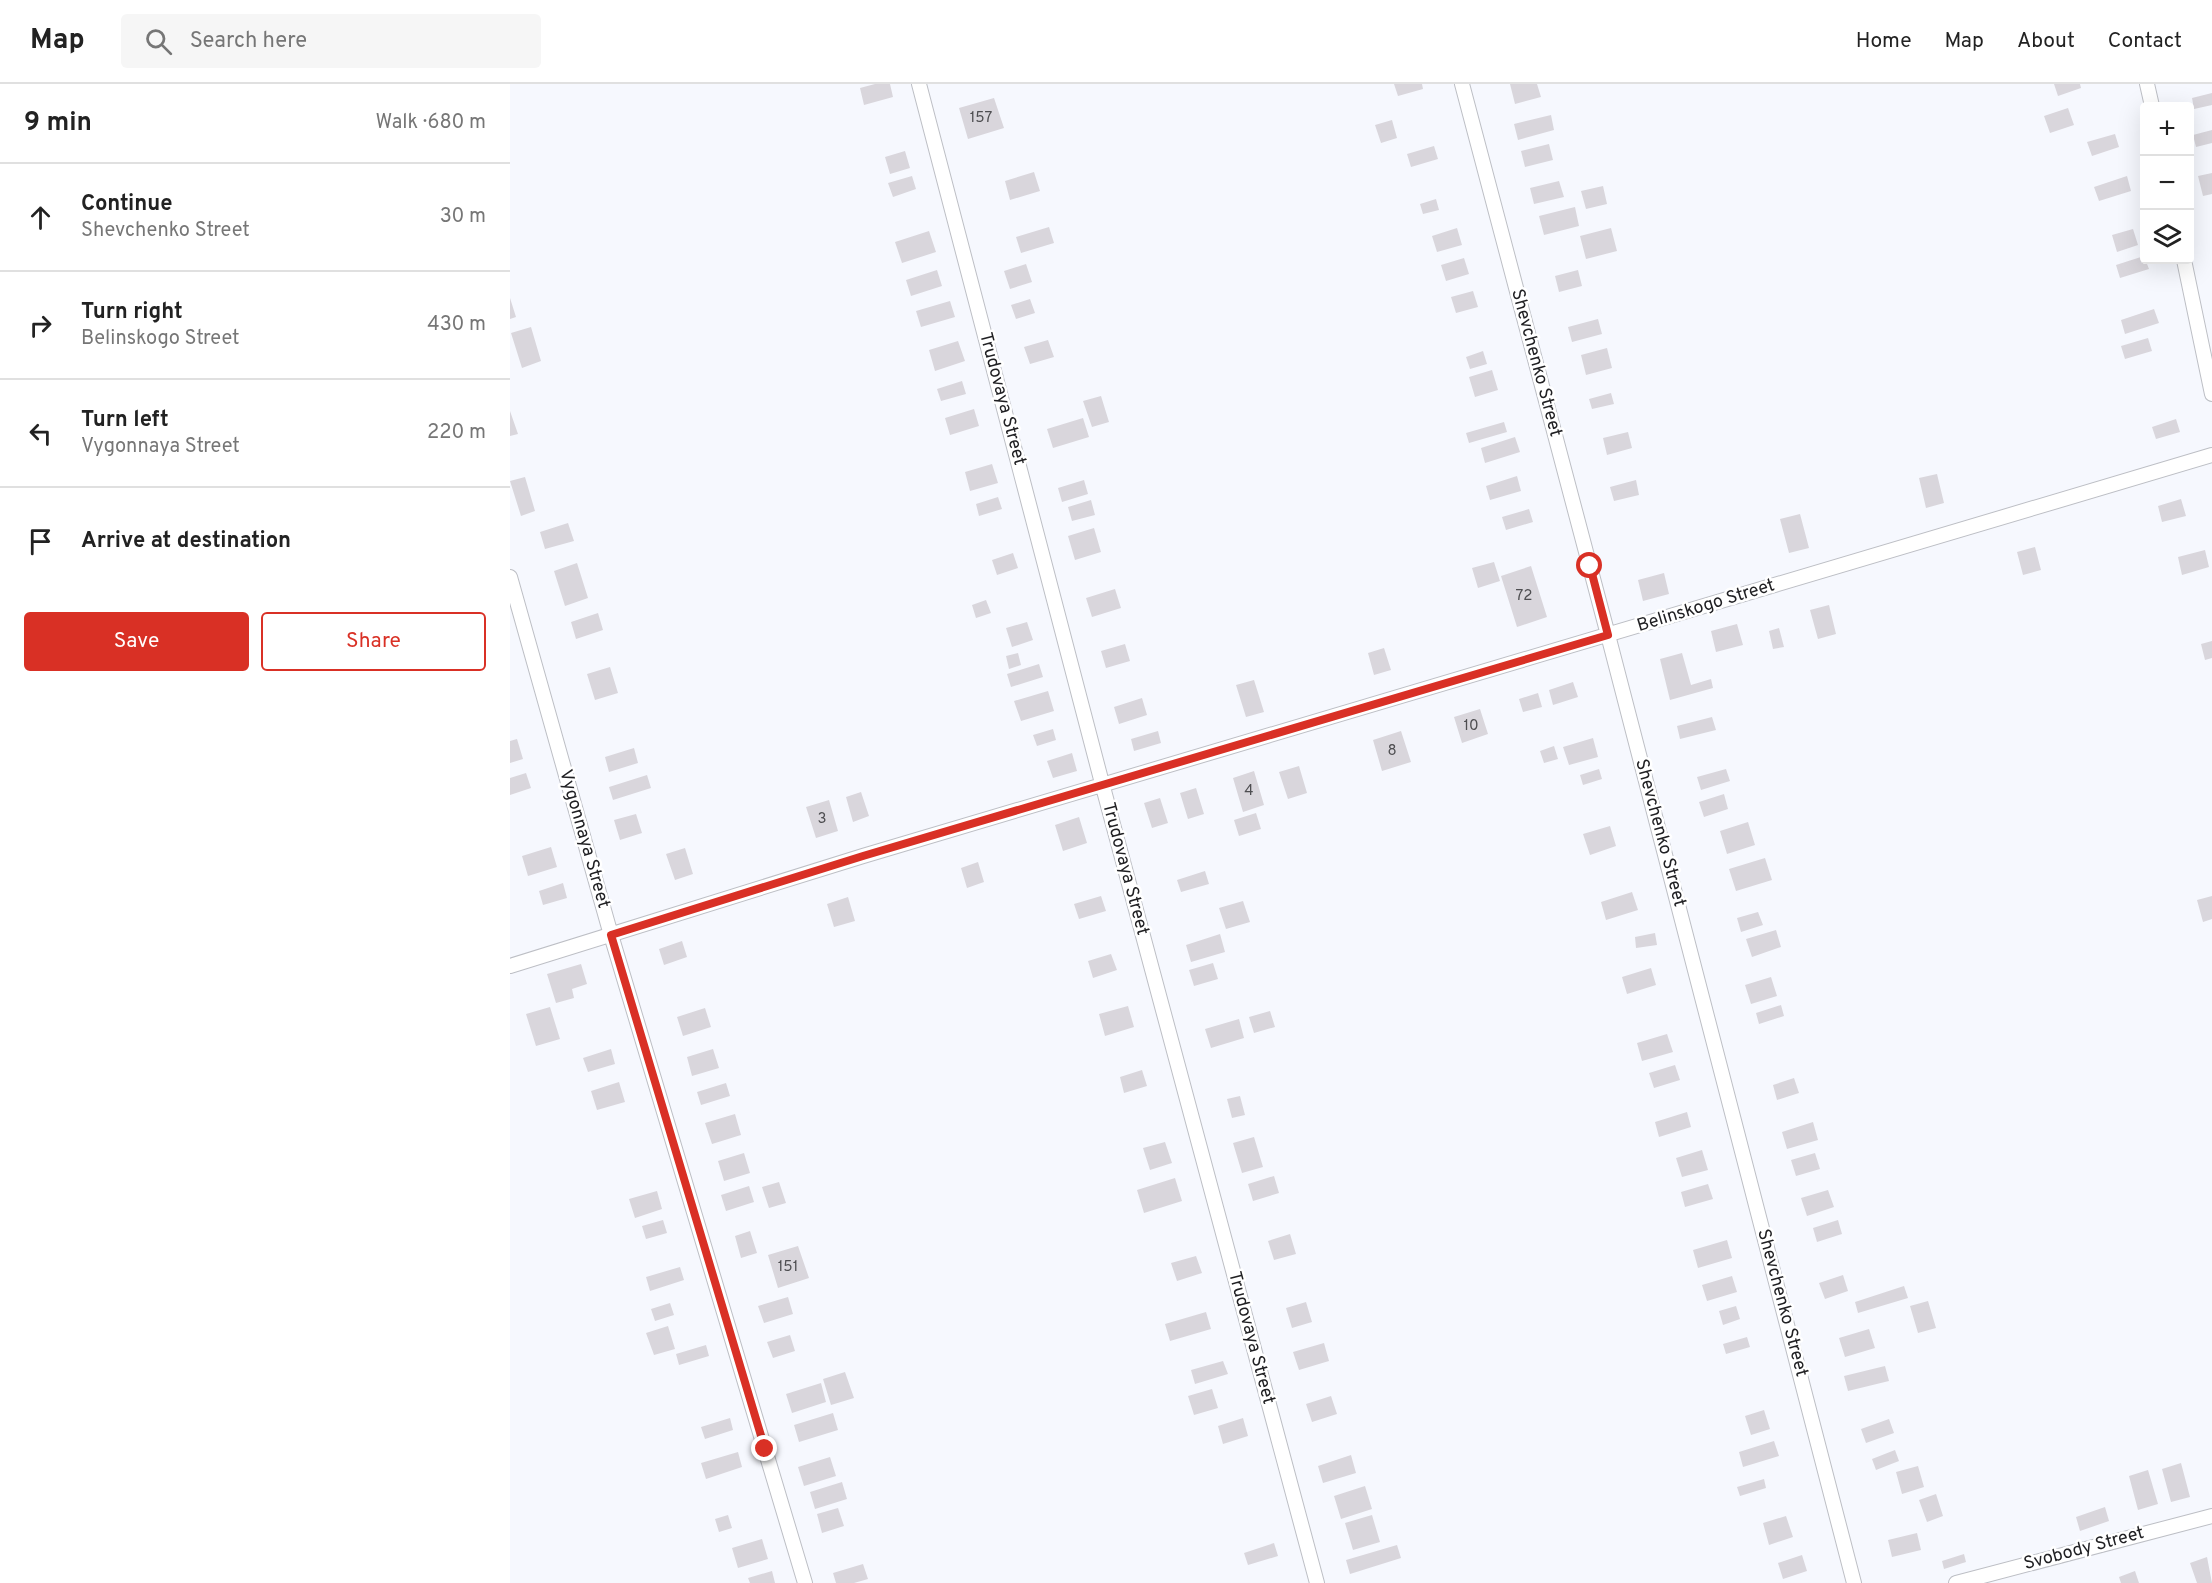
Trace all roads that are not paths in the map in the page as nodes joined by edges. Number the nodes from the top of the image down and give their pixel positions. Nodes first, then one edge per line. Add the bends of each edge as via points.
1 (920, 84) edge
2 (1462, 84) edge
3 (2147, 84) edge
4 (2151, 102) edge
5 (2185, 264) edge
6 (2212, 394) edge
7 (2212, 454) edge
8 (510, 577) edge
9 (1608, 635) junction
10 (1103, 787) junction
11 (611, 935) junction
12 (510, 966) edge
13 (2212, 1516) edge
14 (805, 1583) edge
15 (1317, 1583) edge
16 (1854, 1583) edge
17 (1956, 1583) edge

1 - 10 street, Trudovaya Street
2 - 9 street, Shevchenko Street
3 - 4 street
5 - 6 street
7 - 9 street, Belinskogo Street
8 - 11 street, Vygonnaya Street
9 - 10 street, Belinskogo Street
9 - 16 street, Shevchenko Street
10 - 11 street, Belinskogo Street via 863,856
10 - 15 street, Trudovaya Street
11 - 12 street, Belinskogo Street
11 - 14 street, Vygonnaya Street
13 - 17 street, Svobody Street

